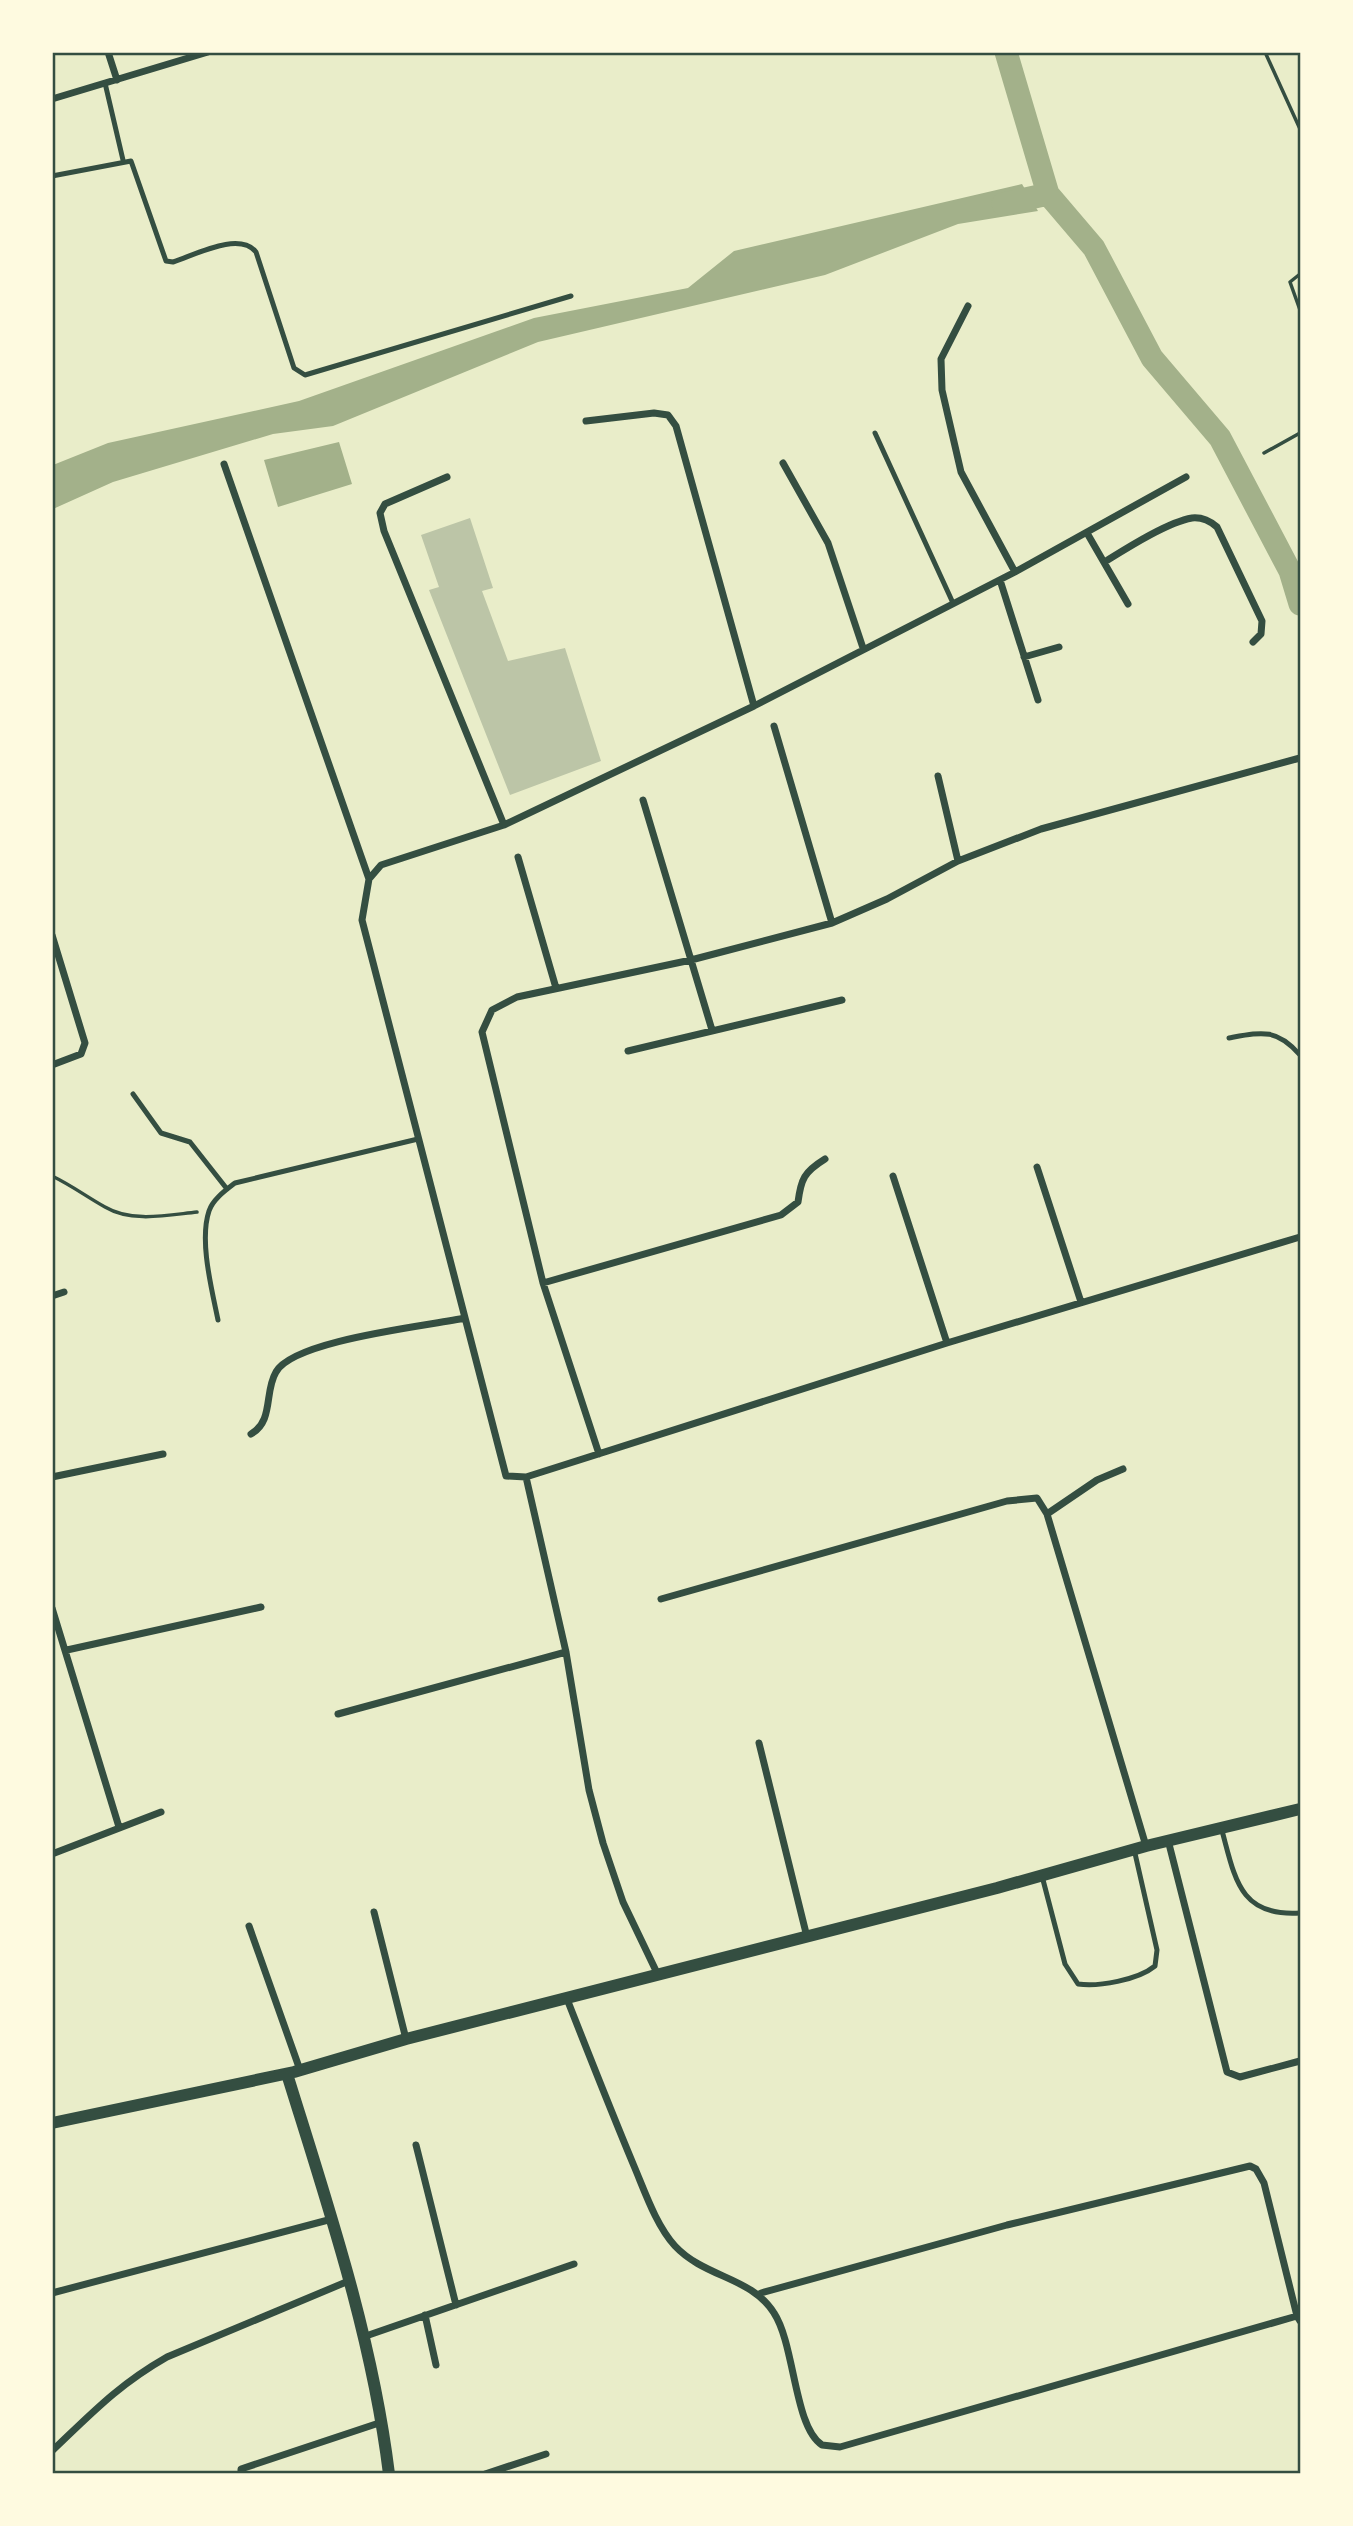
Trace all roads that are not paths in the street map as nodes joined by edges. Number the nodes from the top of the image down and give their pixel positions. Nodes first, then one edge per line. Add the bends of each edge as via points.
1 (108, 52) edge
2 (208, 52) edge
3 (117, 80) junction
4 (105, 83) junction
5 (52, 99) edge
6 (123, 160) junction
7 (52, 176) edge
8 (571, 296) dead end
9 (968, 306) dead end
10 (586, 421) dead end
11 (875, 433) dead end
12 (783, 463) dead end
13 (224, 464) dead end
14 (447, 477) dead end
15 (1186, 477) dead end
16 (1087, 533) junction
17 (1106, 561) junction
18 (1015, 572) junction
19 (1000, 580) junction
20 (953, 603) junction
21 (1128, 604) dead end
22 (1253, 642) dead end
23 (1059, 647) dead end
24 (863, 648) junction
25 (1024, 657) junction
26 (1038, 700) dead end
27 (754, 706) junction
28 (774, 726) dead end
29 (1300, 758) edge
30 (938, 776) dead end
31 (643, 800) dead end
32 (504, 825) junction
33 (518, 857) dead end
34 (958, 861) junction
35 (369, 879) junction
36 (832, 923) junction
37 (52, 935) edge
38 (691, 960) junction
39 (556, 988) junction
40 (842, 1000) dead end
41 (712, 1030) junction
42 (1229, 1038) dead end
43 (628, 1051) dead end
44 (1300, 1055) edge
45 (52, 1065) edge
46 (133, 1094) dead end
47 (418, 1139) junction
48 (825, 1160) dead end
49 (1037, 1167) dead end
50 (893, 1176) dead end
51 (228, 1189) junction
52 (1300, 1237) edge
53 (543, 1283) junction
54 (64, 1292) dead end
55 (52, 1296) edge
56 (1081, 1302) junction
57 (465, 1318) junction
58 (218, 1320) dead end
59 (947, 1343) junction
60 (251, 1434) dead end
61 (163, 1454) dead end
62 (599, 1454) junction
63 (1123, 1469) dead end
64 (52, 1477) edge
65 (526, 1477) junction
66 (1048, 1514) junction
67 (661, 1599) dead end
68 (261, 1607) dead end
69 (52, 1608) edge
70 (66, 1650) junction
71 (566, 1652) junction
72 (338, 1714) dead end
73 (758, 1743) dead end
74 (1300, 1809) edge
75 (161, 1812) dead end
76 (119, 1827) junction
77 (1221, 1828) junction
78 (1168, 1840) junction
79 (1140, 1847) junction
80 (52, 1854) edge
81 (1042, 1876) junction
82 (374, 1912) dead end
83 (1300, 1913) edge
84 (250, 1926) dead end
85 (807, 1937) junction
86 (659, 1976) junction
87 (568, 1998) junction
88 (405, 2039) junction
89 (1300, 2061) edge
90 (293, 2072) junction
91 (52, 2123) edge
92 (416, 2145) dead end
93 (333, 2219) junction
94 (574, 2264) dead end
95 (351, 2280) junction
96 (52, 2293) edge
97 (761, 2294) junction
98 (456, 2305) junction
99 (425, 2315) junction
100 (1298, 2318) edge
101 (363, 2337) junction
102 (436, 2365) dead end
103 (382, 2422) junction
104 (52, 2451) edge
105 (546, 2454) dead end
106 (241, 2471) edge
107 (231, 2473) edge
108 (389, 2473) edge
109 (485, 2473) edge

1 - 3 street
2 - 3 street
3 - 4 street
4 - 5 street
4 - 6 lane
6 - 7 lane
6 - 8 lane via 133,163 166,261 239,242 256,252 299,373
9 - 18 street via 941,359 942,390 961,472
10 - 27 street via 654,413 668,415 676,426
11 - 20 lane
12 - 24 street via 828,543
13 - 35 street
14 - 32 street via 385,504 380,513
15 - 16 street
16 - 17 street
16 - 18 street
17 - 21 street
17 - 22 street via 1192,518 1208,520 1217,527 1262,621 1261,634
18 - 19 street
19 - 20 street
19 - 25 street
20 - 24 street
23 - 25 street
24 - 27 street
25 - 26 street
27 - 32 street
28 - 36 street
29 - 34 street via 1041,829
30 - 34 street
31 - 38 street
32 - 35 street via 381,864
33 - 39 street
34 - 36 street
35 - 47 street via 362,920
36 - 38 street
37 - 45 street via 85,1049
38 - 39 street
38 - 41 street
39 - 53 street via 517,997 492,1010 482,1032
40 - 41 street
41 - 43 street
42 - 44 lane via 1264,1031 1288,1041
46 - 51 lane via 161,1133 190,1142
47 - 51 lane
47 - 57 street
48 - 53 street via 807,1170 799,1183 798,1202 781,1215
49 - 56 street
50 - 59 street
51 - 58 lane via 209,1210 206,1262
52 - 56 street
53 - 62 street
54 - 55 street
56 - 59 street
57 - 60 street via 320,1346 285,1360 270,1388 265,1421
57 - 65 street via 506,1476
59 - 62 street
61 - 64 street
62 - 65 street
63 - 66 street via 1097,1479
65 - 71 street
66 - 67 street via 1037,1499 1007,1501
66 - 79 street
68 - 70 street
69 - 70 street
70 - 76 street
71 - 72 street
71 - 86 street via 589,1790 603,1843 623,1902
73 - 85 street
74 - 77 street
75 - 76 street
76 - 80 street
77 - 78 street
77 - 83 lane via 1237,1885 1247,1898 1261,1908
78 - 79 street
78 - 89 street via 1227,2072 1240,2077
79 - 81 street
79 - 81 lane via 1157,1950 1149,1971 1108,1982 1077,1984 1065,1964
81 - 85 street
82 - 88 street
84 - 90 street
85 - 86 street
86 - 87 street
87 - 88 street
87 - 97 street via 661,2225 675,2246 698,2264
88 - 90 street
90 - 91 street
90 - 93 street
92 - 98 street
93 - 95 street
93 - 96 street
94 - 98 street
95 - 101 street
95 - 104 street via 139,2373
97 - 100 street via 784,2336 808,2431 815,2441 831,2447
97 - 100 street via 1007,2225 1250,2166 1264,2183
98 - 99 street
99 - 101 street
99 - 102 street
101 - 103 street
103 - 106 street
103 - 108 street
105 - 109 street
106 - 107 street

